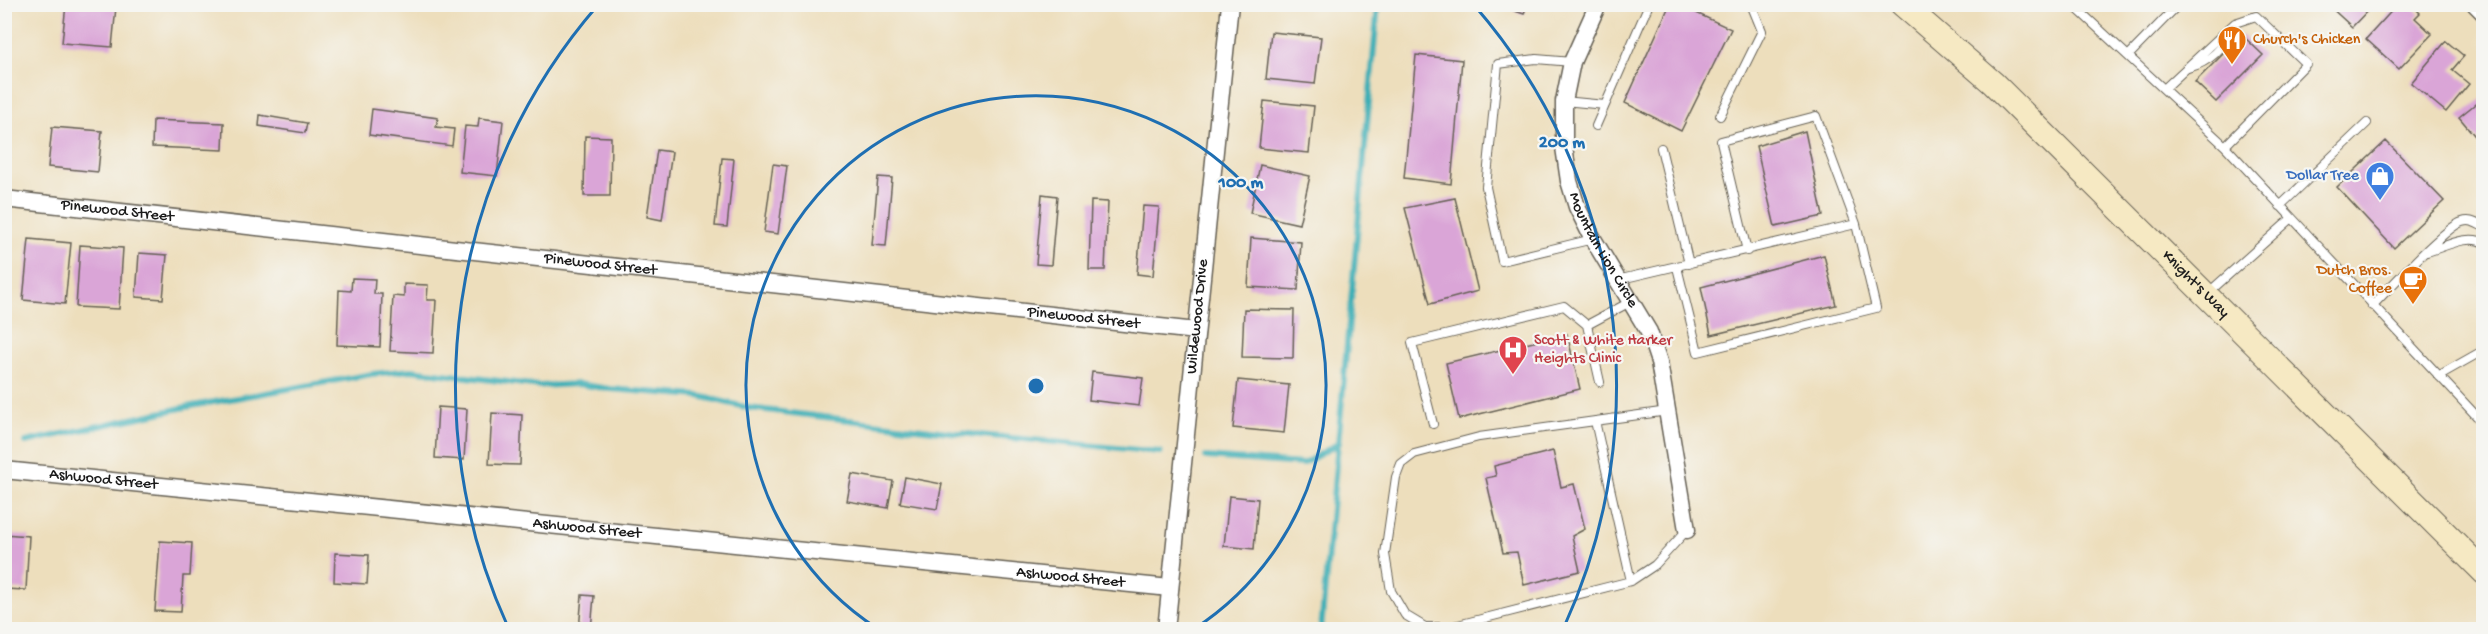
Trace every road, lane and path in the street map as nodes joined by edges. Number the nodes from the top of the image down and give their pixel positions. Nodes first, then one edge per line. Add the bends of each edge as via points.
1 (1230, 4) edge
2 (1598, 4) edge
3 (1649, 4) edge
4 (1751, 4) edge
5 (2072, 4) edge
6 (2179, 4) edge
7 (2475, 4) edge
8 (1906, 5) edge
9 (2484, 13) edge
10 (2128, 56) junction
11 (1572, 62) junction
12 (2164, 89) junction
13 (1564, 101) junction
14 (1605, 105) junction
15 (1720, 116) dead end
16 (2367, 123) dead end
17 (1596, 126) dead end
18 (2225, 146) junction
19 (1661, 148) dead end
20 (4, 199) edge
21 (2280, 207) junction
22 (2292, 218) junction
23 (1856, 224) junction
24 (2484, 227) edge
25 (1593, 239) junction
26 (2484, 243) edge
27 (1747, 251) junction
28 (2425, 253) junction
29 (1689, 264) junction
30 (1677, 267) junction
31 (1617, 280) junction
32 (2206, 296) junction
33 (1630, 302) junction
34 (2372, 306) junction
35 (1587, 325) junction
36 (1196, 331) junction
37 (2484, 350) edge
38 (2438, 376) junction
39 (1600, 382) dead end
40 (1668, 411) junction
41 (1595, 421) junction
42 (1432, 424) dead end
43 (2484, 424) edge
44 (4, 470) edge
45 (1687, 530) joint
46 (2484, 572) edge
47 (1631, 581) junction
48 (1170, 588) junction
49 (1166, 630) edge

1 - 36 street, Wildewood Drive
2 - 11 street, Mountain Lion Circle
3 - 14 lane
4 - 15 lane via 1762,31
5 - 10 lane
6 - 10 lane
7 - 9 street
8 - 32 main road, Knight's Way via 1993,83
10 - 12 lane
11 - 13 street, Mountain Lion Circle
11 - 25 lane via 1536,59 1498,64 1486,187 1502,261
12 - 18 lane
12 - 18 lane via 2235,23 2256,16 2306,64
13 - 14 lane
13 - 25 street, Mountain Lion Circle via 1569,181
14 - 17 lane
16 - 21 lane
18 - 21 lane
19 - 29 lane
20 - 36 street, Pinewood Street
21 - 22 lane
22 - 32 lane
22 - 34 lane
23 - 27 lane
23 - 27 lane via 1816,116 1721,141
23 - 30 lane via 1876,308 1698,352
24 - 28 lane via 2470,220 2459,222
25 - 31 street, Mountain Lion Circle
26 - 28 lane via 2467,239
27 - 29 lane
28 - 34 lane
29 - 30 lane
30 - 31 lane
31 - 33 street, Mountain Lion Circle
32 - 46 main road, Knight's Way
33 - 35 lane
33 - 40 street, Mountain Lion Circle via 1649,332
34 - 38 lane
35 - 39 lane
35 - 42 lane via 1564,306 1412,343
36 - 48 street, Wildewood Drive
37 - 38 lane
38 - 43 lane
40 - 41 lane
40 - 45 street, Mountain Lion Circle
41 - 47 lane
41 - 47 lane via 1479,437 1414,454 1401,464 1385,554 1391,591 1405,615 1425,627 1450,627
44 - 48 street, Ashwood Street
45 - 47 lane via 1655,565
48 - 49 street, Wildewood Drive

